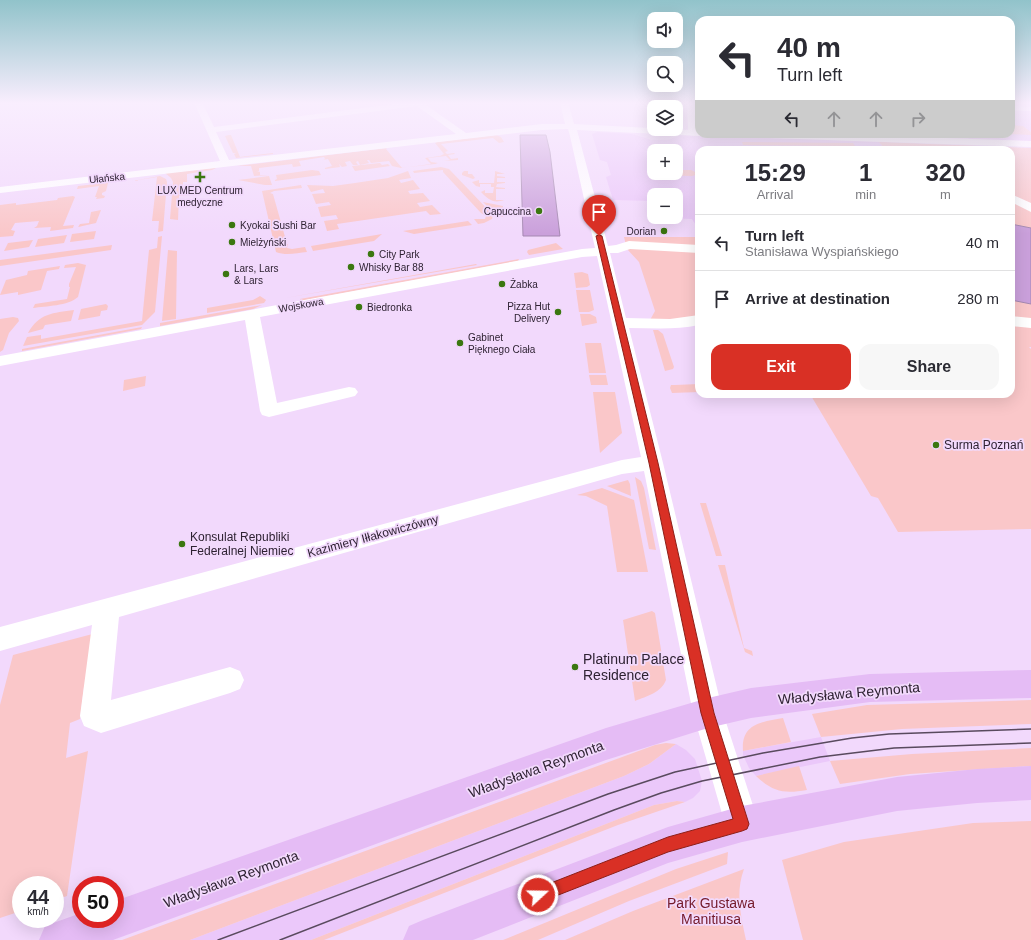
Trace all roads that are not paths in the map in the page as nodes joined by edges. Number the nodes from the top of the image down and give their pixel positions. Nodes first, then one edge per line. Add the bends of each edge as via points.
1 (219, 146) edge
2 (380, 146) edge
3 (577, 146) edge
4 (226, 164) junction
5 (0, 190) edge
6 (1015, 199) edge
7 (1031, 208) edge
8 (1015, 209) edge
9 (1031, 213) edge
10 (695, 249) edge
11 (603, 251) junction
12 (252, 314) junction
13 (695, 321) edge
14 (1015, 321) edge
15 (621, 323) junction
16 (1031, 323) edge
17 (0, 361) edge
18 (349, 392) dead end
19 (653, 463) junction
20 (108, 609) junction
21 (0, 639) edge
22 (230, 680) dead end
23 (1031, 684) edge
24 (708, 713) junction
25 (1031, 783) edge
26 (742, 824) junction
27 (59, 940) edge
28 (423, 940) edge

1 - 4 street
2 - 4 street, Ułańska
3 - 11 street
4 - 5 street, Ułańska
6 - 7 street
8 - 9 street
10 - 11 street, Wojskowa via 629,245
11 - 12 street, Wojskowa
11 - 15 street
12 - 17 street, Wojskowa
12 - 18 street via 269,411
13 - 15 street via 660,325
14 - 16 street
15 - 19 street
19 - 20 street, Kazimiery Iłłakowiczówny via 622,467
19 - 24 street
20 - 21 street, Kazimiery Iłłakowiczówny
20 - 22 street via 95,716 101,718
23 - 24 main road, Władysława Reymonta via 838,691 751,703
24 - 26 street
24 - 27 main road, Władysława Reymonta via 606,744
25 - 26 main road via 897,794
26 - 28 main road via 668,845

